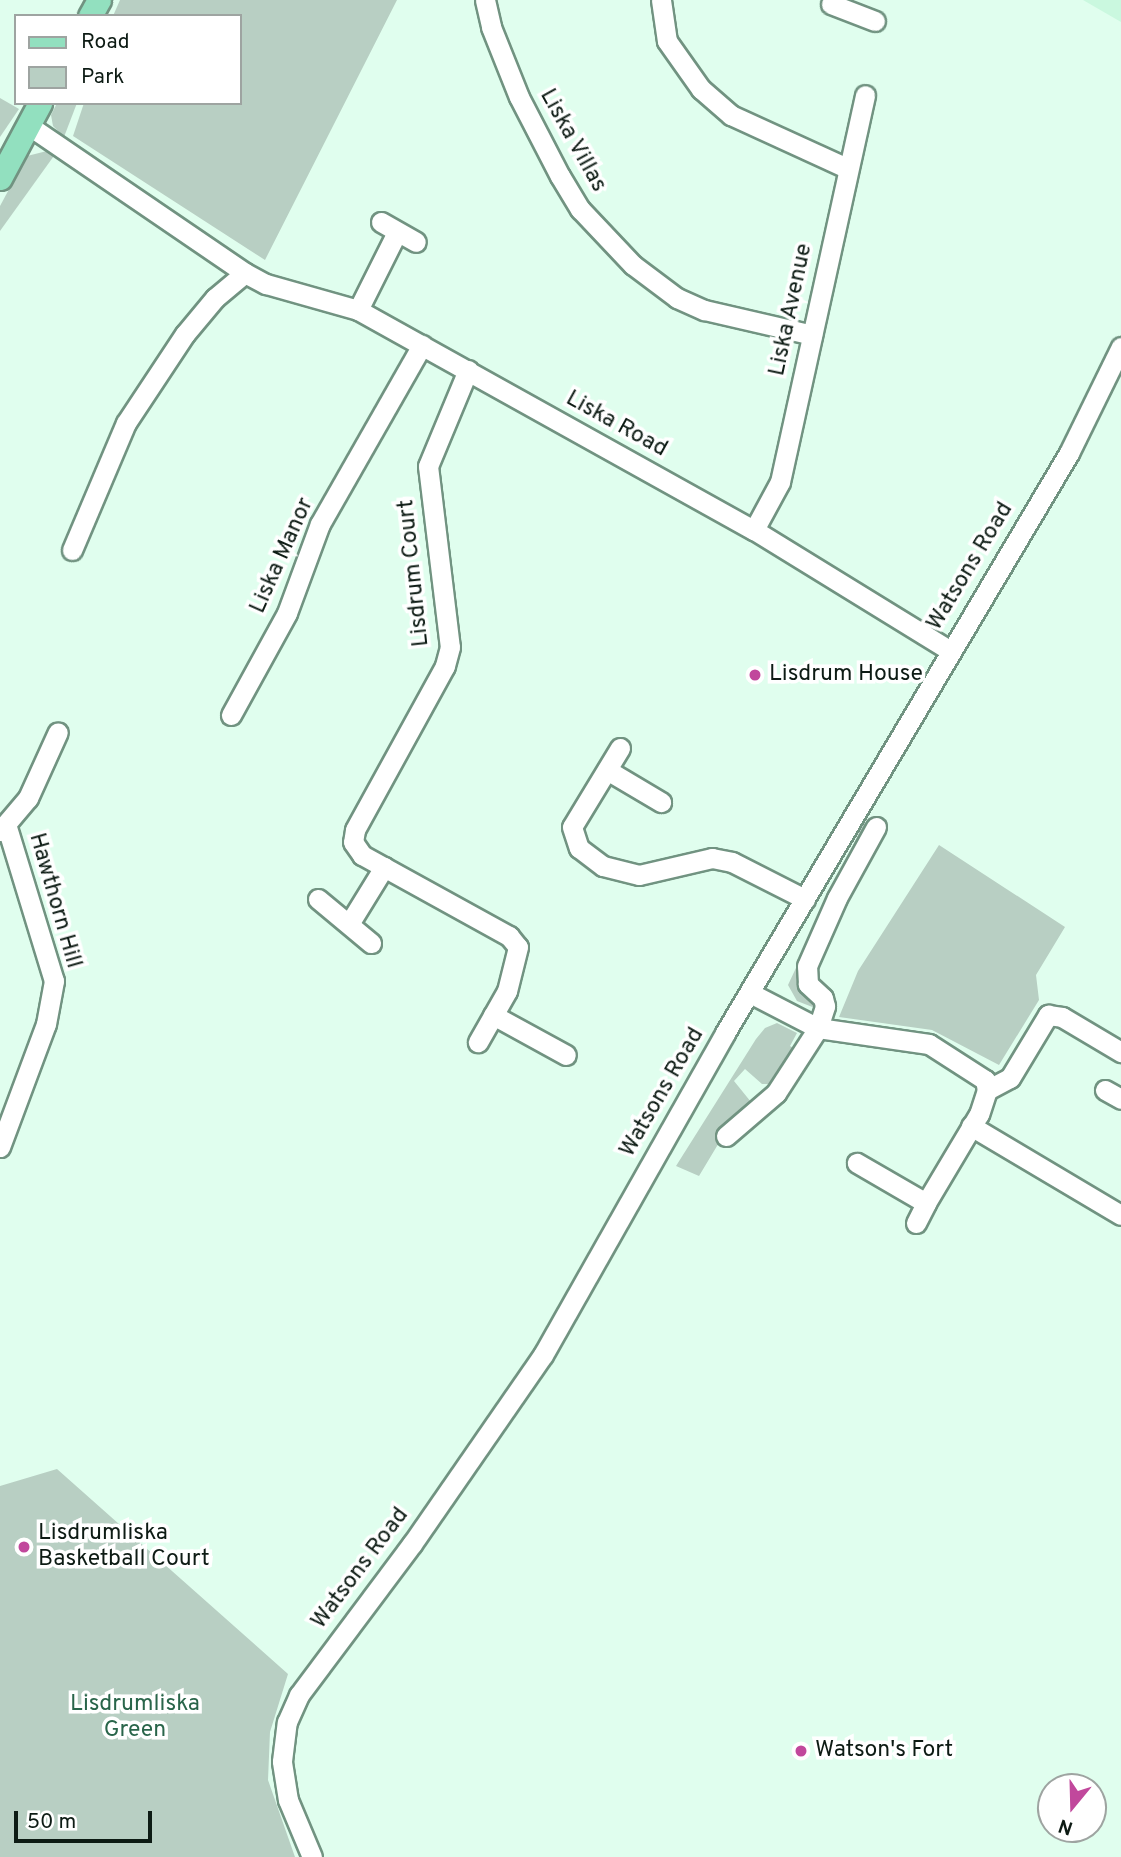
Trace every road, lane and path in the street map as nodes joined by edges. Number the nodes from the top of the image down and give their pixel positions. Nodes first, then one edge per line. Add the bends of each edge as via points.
1 (485, 0) edge
2 (662, 0) edge
3 (831, 4) dead end
4 (855, 6) edge
5 (875, 21) dead end
6 (864, 95) dead end
7 (39, 105) edge
8 (28, 125) junction
9 (847, 168) junction
10 (0, 178) edge
11 (416, 243) dead end
12 (245, 273) junction
13 (358, 310) junction
14 (812, 335) junction
15 (422, 345) junction
16 (1121, 347) edge
17 (468, 370) junction
18 (754, 530) junction
19 (72, 550) dead end
20 (949, 650) junction
21 (231, 715) dead end
22 (58, 732) dead end
23 (620, 748) dead end
24 (607, 770) junction
25 (661, 802) dead end
26 (876, 827) dead end
27 (3, 829) edge
28 (384, 867) junction
29 (318, 899) dead end
30 (805, 899) junction
31 (349, 924) junction
32 (371, 943) dead end
33 (752, 993) junction
34 (493, 1015) junction
35 (818, 1028) junction
36 (478, 1042) dead end
37 (1121, 1052) edge
38 (566, 1055) dead end
39 (987, 1090) junction
40 (971, 1126) junction
41 (726, 1136) dead end
42 (0, 1147) edge
43 (857, 1163) dead end
44 (926, 1203) junction
45 (1121, 1215) edge
46 (916, 1223) dead end
47 (312, 1857) edge

1 - 14 street, Liska Villas via 519,96 559,176 580,209 633,265 677,298 704,310
2 - 9 street via 667,41 701,89 731,115
3 - 4 street
4 - 5 street
6 - 9 street, Liska Avenue
7 - 8 main road
8 - 10 main road
8 - 12 street, Liska Road
9 - 14 street, Liska Avenue
11 - 13 street via 389,227
12 - 13 street, Liska Road via 266,284
12 - 19 street via 215,298 185,334 127,423
13 - 15 street, Liska Road
14 - 18 street, Liska Avenue via 780,482
15 - 17 street, Liska Road
15 - 21 street, Liska Manor via 320,524 287,613
16 - 20 street, Watsons Road via 1069,453
17 - 18 street, Liska Road
17 - 28 street, Lisdrum Court via 428,466 450,648 445,666 355,830 353,842 362,855
18 - 20 street, Liska Road
20 - 30 street, Watsons Road
22 - 27 street, Hawthorn Hill via 28,798
23 - 24 street
24 - 25 street
24 - 30 street via 572,827 579,848 603,866 639,875 712,858 752,870
26 - 35 street via 836,898 807,966 808,984 825,1006
27 - 42 street, Hawthorn Hill via 54,981 46,1024
28 - 31 street
28 - 34 street, Lisdrum Court via 509,936 518,947 506,991
29 - 31 street
30 - 33 street, Watsons Road
31 - 32 street
33 - 35 street
33 - 47 street, Watsons Road via 543,1355 412,1544 299,1695 287,1722 282,1761 288,1800
34 - 36 street, Lisdrum Court
34 - 38 street
35 - 39 street via 929,1044 978,1072
35 - 41 street via 776,1093
37 - 39 street via 1062,1017 1048,1015 1010,1078
39 - 40 street
40 - 44 street
40 - 45 street
43 - 44 street
44 - 46 street

